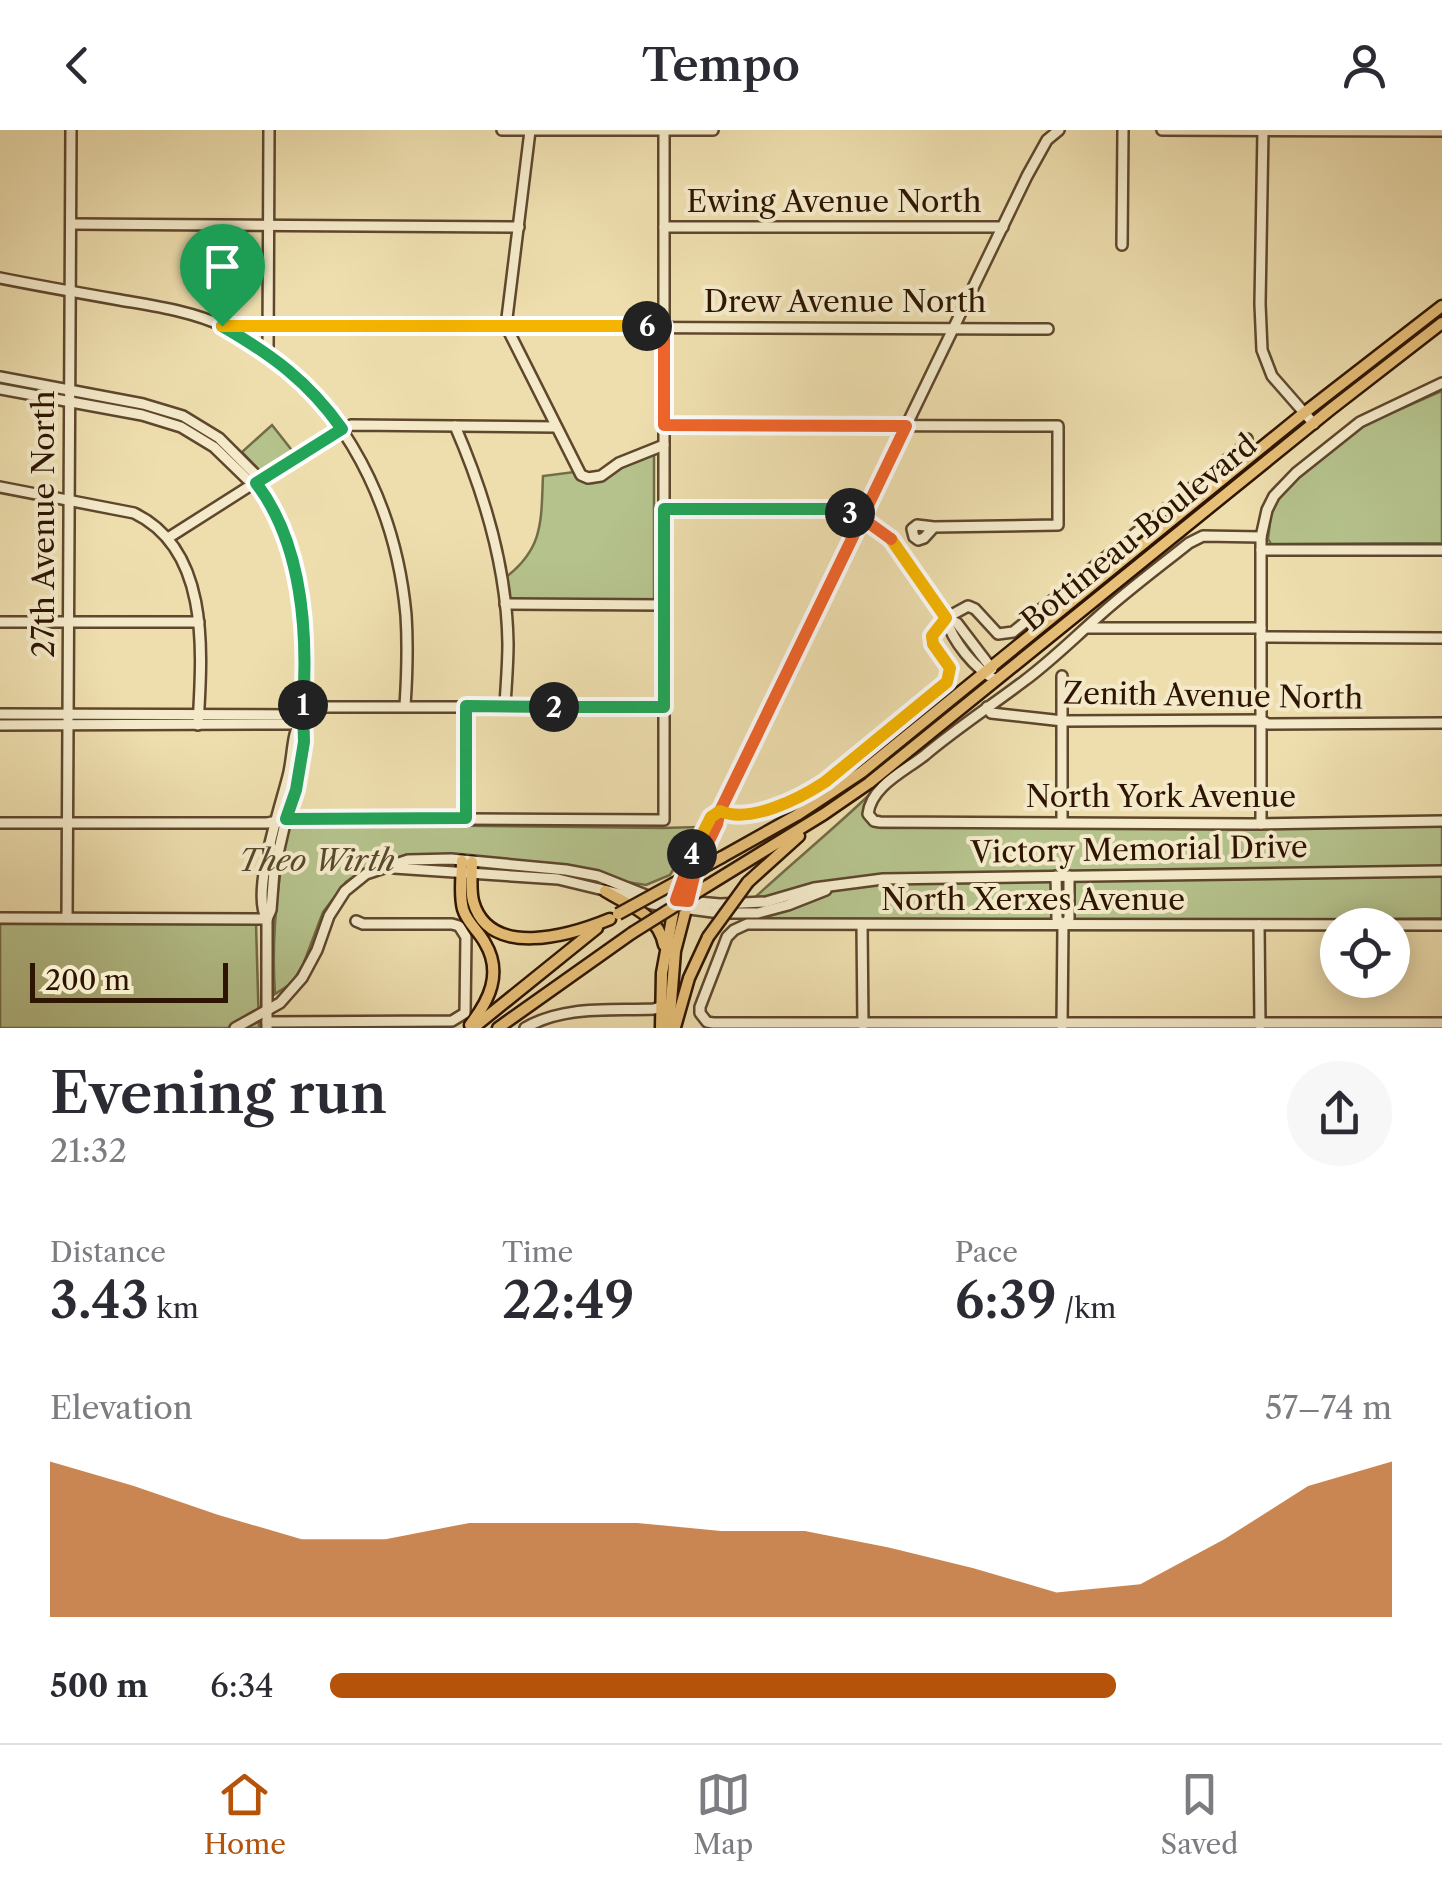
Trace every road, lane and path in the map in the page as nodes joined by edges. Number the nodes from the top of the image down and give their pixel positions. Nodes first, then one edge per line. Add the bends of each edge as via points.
1 (71, 130) edge
2 (269, 130) edge
3 (502, 130) edge
4 (530, 130) edge
5 (664, 130) edge
6 (713, 130) edge
7 (1059, 130) edge
8 (1123, 130) edge
9 (1162, 130) edge
10 (1264, 131) edge
11 (1442, 132) edge
12 (71, 224) junction
13 (269, 225) junction
14 (518, 227) junction
15 (664, 227) junction
16 (1003, 227) junction
17 (1122, 245) dead end
18 (0, 278) edge
19 (70, 291) junction
20 (1442, 306) edge
21 (1442, 323) edge
22 (268, 325) junction
23 (222, 326) junction
24 (506, 326) junction
25 (664, 326) junction
26 (954, 328) junction
27 (1048, 329) dead end
28 (1442, 331) edge
29 (268, 353) junction
30 (0, 376) edge
31 (1442, 384) edge
32 (0, 389) edge
33 (70, 390) junction
34 (70, 402) junction
35 (1331, 410) junction
36 (1304, 413) junction
37 (1314, 424) junction
38 (664, 425) junction
39 (455, 426) junction
40 (906, 426) junction
41 (556, 427) junction
42 (342, 429) junction
43 (1247, 439) dead end
44 (664, 446) junction
45 (256, 483) junction
46 (0, 487) edge
47 (69, 500) junction
48 (664, 509) junction
49 (862, 518) junction
50 (934, 527) dead end
51 (1261, 536) junction
52 (168, 538) junction
53 (1261, 550) junction
54 (1442, 550) edge
55 (505, 604) junction
56 (664, 605) junction
57 (946, 618) junction
58 (0, 622) edge
59 (69, 622) junction
60 (199, 622) junction
61 (1087, 628) junction
62 (1261, 633) junction
63 (1442, 638) edge
64 (987, 670) junction
65 (1062, 676) dead end
66 (996, 680) junction
67 (405, 706) junction
68 (466, 706) junction
69 (506, 706) junction
70 (664, 707) junction
71 (987, 707) junction
72 (0, 714) edge
73 (302, 715) junction
74 (68, 720) junction
75 (198, 720) junction
76 (1063, 720) junction
77 (1261, 720) junction
78 (1442, 723) edge
79 (0, 725) edge
80 (846, 799) junction
81 (720, 811) junction
82 (466, 818) junction
83 (281, 820) junction
84 (1442, 821) edge
85 (0, 822) edge
86 (68, 822) junction
87 (1062, 822) junction
88 (1261, 824) junction
89 (467, 867) junction
90 (1442, 871) edge
91 (1056, 876) junction
92 (1069, 876) junction
93 (605, 891) junction
94 (681, 904) junction
95 (614, 916) junction
96 (0, 918) edge
97 (67, 918) junction
98 (267, 918) junction
99 (356, 920) dead end
100 (862, 924) junction
101 (1063, 925) junction
102 (1259, 925) junction
103 (1442, 925) edge
104 (664, 951) junction
105 (671, 996) junction
106 (660, 1008) junction
107 (266, 1021) edge
108 (1442, 1023) edge
109 (863, 1025) edge
110 (1062, 1025) edge
111 (1260, 1025) edge
112 (235, 1028) edge
113 (470, 1028) edge
114 (498, 1028) edge
115 (525, 1028) edge
116 (661, 1028) edge
117 (672, 1028) edge

1 - 12 street, 27th Avenue North
2 - 13 street
3 - 4 street
4 - 5 street
4 - 14 street
5 - 6 street
5 - 15 street
7 - 16 street via 1047,140
8 - 17 street
9 - 10 street
10 - 11 street
10 - 36 street via 1262,350 1272,376
12 - 13 street
12 - 19 street, 27th Avenue North
13 - 14 street
13 - 22 street
14 - 24 street
15 - 16 street, Ewing Avenue North
15 - 25 street
16 - 26 street
18 - 19 street
19 - 23 street
19 - 33 street, 27th Avenue North
20 - 36 main road, Bottineau Boulevard
21 - 35 main road, Bottineau Boulevard
22 - 23 street, Drew Avenue North
22 - 24 street, Drew Avenue North
22 - 29 street
23 - 29 street
24 - 25 street, Drew Avenue North
24 - 41 street
25 - 26 street, Drew Avenue North
25 - 38 street
26 - 27 street, Drew Avenue North
26 - 40 street
28 - 35 main road
29 - 42 street via 313,392
30 - 33 street
31 - 51 street via 1360,422 1296,473 1274,496
32 - 34 street
33 - 34 street, 27th Avenue North
33 - 45 street via 183,416 235,451
34 - 45 street via 180,426
34 - 47 street, 27th Avenue North
35 - 37 main road, Bottineau Boulevard
36 - 37 street
36 - 64 main road, Bottineau Boulevard
37 - 66 main road, Bottineau Boulevard
38 - 40 street
38 - 44 street
39 - 41 street
39 - 42 street
39 - 55 street via 484,500
40 - 49 street
40 - 50 street via 1058,426 1058,526
41 - 44 street via 582,475 594,478
42 - 45 street
42 - 67 street via 362,460 395,550 406,614
43 - 57 street via 1013,632 998,634 968,606
44 - 48 street
45 - 52 street
45 - 73 street via 281,530 298,584
46 - 47 street
47 - 52 street via 134,512
47 - 59 street, 27th Avenue North
48 - 49 street via 827,509
48 - 56 street
49 - 57 street via 891,539
49 - 81 street
51 - 53 street
51 - 61 street via 1202,536
52 - 60 street via 187,574
53 - 54 street
53 - 62 street
55 - 56 street
55 - 69 street
56 - 70 street
57 - 64 street via 957,623
57 - 81 street via 932,636 950,668 947,682 806,795 763,811
58 - 59 street
59 - 60 street
59 - 74 street, 27th Avenue North
60 - 75 street
61 - 62 street
61 - 71 street
62 - 63 street
62 - 77 street
64 - 66 street
64 - 95 main road, Bottineau Boulevard, bridge via 797,815
65 - 76 street
66 - 80 main road, Bottineau Boulevard
67 - 68 street
67 - 73 street via 314,707
68 - 69 street
68 - 82 street
69 - 70 street
70 - 82 street via 664,820
71 - 76 street, Zenith Avenue North
71 - 87 street, North York Avenue via 875,795 868,814 880,822
72 - 74 street
73 - 75 street
73 - 83 street
74 - 75 street
74 - 79 street
74 - 86 street, 27th Avenue North
76 - 77 street, Zenith Avenue North
76 - 87 street
77 - 78 street, Zenith Avenue North
77 - 88 street
80 - 114 main road, bridge via 632,933
80 - 117 main road, bridge via 748,882 697,958
81 - 94 street
82 - 83 street
83 - 86 street
83 - 98 street
84 - 88 street, North York Avenue
85 - 86 street
86 - 97 street, 27th Avenue North
87 - 88 street, North York Avenue
89 - 93 street
89 - 94 street via 580,872
89 - 95 main road via 478,913 508,936 557,936
89 - 107 street via 418,859 366,874 345,890 302,978
89 - 113 main road via 463,910 489,949 493,968 488,1000
90 - 92 street, Victory Memorial Drive
91 - 92 street, Victory Memorial Drive
91 - 94 street, Victory Memorial Drive via 884,879 837,886 758,912
91 - 101 street via 1056,919
92 - 101 street via 1069,918
93 - 94 street
93 - 104 main road via 647,916
94 - 104 main road
94 - 105 main road
95 - 113 main road
96 - 97 street
97 - 98 street
98 - 107 street
99 - 107 street via 458,926 466,937 464,1014 452,1021
100 - 101 street, North Xerxes Avenue
100 - 109 street
100 - 109 street, North Xerxes Avenue via 740,926 728,937 700,1007 702,1018 713,1023
101 - 102 street, North Xerxes Avenue
101 - 110 street
102 - 103 street, North Xerxes Avenue
102 - 111 street
104 - 106 main road
105 - 106 street
105 - 117 main road
106 - 115 street via 566,1012
106 - 116 main road
107 - 112 street
108 - 111 street
109 - 110 street
110 - 111 street

